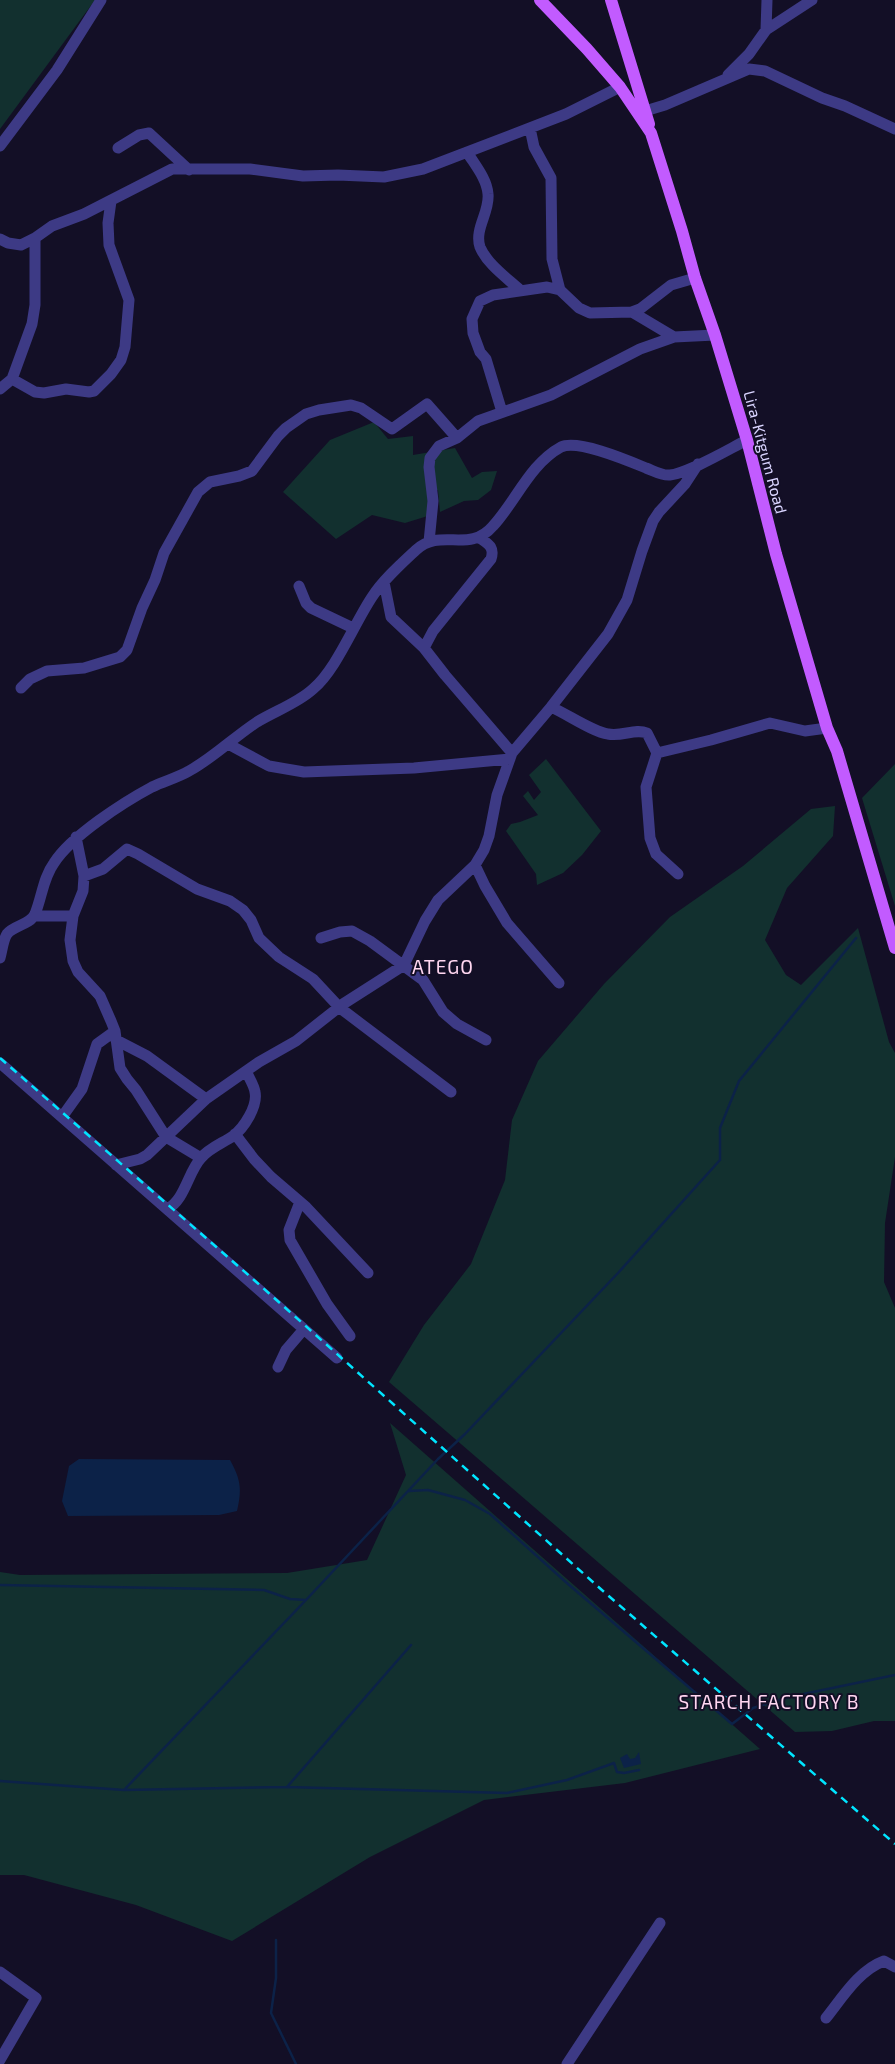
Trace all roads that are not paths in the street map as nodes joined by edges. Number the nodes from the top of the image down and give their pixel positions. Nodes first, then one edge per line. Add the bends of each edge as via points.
1 (101, 0) edge
2 (540, 0) edge
3 (611, 0) edge
4 (767, 0) edge
5 (812, 0) edge
6 (766, 30) junction
7 (724, 81) junction
8 (620, 87) junction
9 (645, 110) junction
10 (530, 128) junction
11 (895, 129) edge
12 (650, 133) junction
13 (0, 146) edge
14 (118, 148) dead end
15 (467, 152) junction
16 (189, 170) junction
17 (111, 201) junction
18 (35, 238) junction
19 (0, 239) edge
20 (694, 278) junction
21 (520, 290) junction
22 (560, 290) junction
23 (632, 312) junction
24 (715, 335) junction
25 (674, 337) junction
26 (12, 379) junction
27 (0, 389) edge
28 (502, 412) junction
29 (457, 438) junction
30 (747, 440) junction
31 (698, 464) junction
32 (480, 538) junction
33 (429, 542) junction
34 (384, 582) junction
35 (299, 586) dead end
36 (353, 628) junction
37 (424, 648) junction
38 (21, 688) dead end
39 (552, 707) junction
40 (827, 728) junction
41 (228, 744) junction
42 (658, 753) junction
43 (511, 756) junction
44 (76, 837) junction
45 (475, 865) junction
46 (678, 874) dead end
47 (84, 876) junction
48 (34, 916) junction
49 (73, 916) junction
50 (321, 938) dead end
51 (895, 948) edge
52 (0, 958) edge
53 (404, 965) junction
54 (559, 983) dead end
55 (340, 1008) junction
56 (115, 1036) junction
57 (486, 1040) dead end
58 (0, 1063) edge
59 (246, 1071) junction
60 (451, 1092) dead end
61 (206, 1099) junction
62 (62, 1117) junction
63 (235, 1134) junction
64 (166, 1137) junction
65 (201, 1158) junction
66 (116, 1165) junction
67 (300, 1202) junction
68 (167, 1209) junction
69 (368, 1273) dead end
70 (304, 1329) junction
71 (350, 1336) dead end
72 (337, 1358) dead end
73 (278, 1367) dead end
74 (660, 1923) dead end
75 (895, 1967) edge
76 (0, 1972) edge
77 (826, 2018) dead end
78 (0, 2060) edge
79 (567, 2064) edge

1 - 13 street via 57,70
2 - 8 main road, Lira-Kitgum Road
3 - 9 main road
4 - 6 street
5 - 6 street
6 - 7 street
7 - 9 street
7 - 11 street via 749,69 765,71
8 - 10 street
8 - 12 main road, Lira-Kitgum Road
9 - 12 main road
10 - 15 street
10 - 22 street via 534,148 551,178 552,259
12 - 20 main road, Lira-Kitgum Road
14 - 16 street via 138,135 148,133
15 - 16 street via 436,165 384,177 303,176 250,168
15 - 21 street via 486,182 488,194 488,208 478,236 481,248
16 - 17 street via 172,170
17 - 18 street via 52,226
17 - 26 street via 109,245 129,300 121,360 111,374 89,392 66,389 35,392
18 - 19 street via 21,245
18 - 26 street via 34,315
20 - 23 street via 671,285
20 - 24 main road, Lira-Kitgum Road
21 - 22 street via 547,287
21 - 28 street via 480,301 472,319 473,333 486,359
22 - 23 street via 579,308 590,313
23 - 25 street
24 - 25 street
24 - 30 main road, Lira-Kitgum Road
25 - 28 street via 640,349 551,395
26 - 27 street
28 - 29 street via 478,421
29 - 33 street via 439,446 430,458 433,501
29 - 38 street via 427,404 392,429 351,405 306,414 278,436 252,471 210,482 198,492 164,553 127,650 120,657 84,668 47,671 30,679
30 - 31 street
30 - 40 main road, Lira-Kitgum Road via 776,554
31 - 32 street via 667,475 608,453 566,446 550,455 494,526
31 - 39 street via 654,521 626,600 608,634
32 - 33 street
32 - 37 street via 491,546 491,558
33 - 34 street via 419,547
34 - 36 street
34 - 37 street via 391,617
35 - 36 street via 311,608
36 - 41 street via 327,675 312,691 257,722
37 - 43 street
39 - 42 street via 605,734 619,735 641,730 647,733
39 - 43 street
40 - 42 street via 805,732 770,723
40 - 51 main road, Lira-Kitgum Road
41 - 43 street via 269,766 304,772 414,768
41 - 44 street via 188,772 149,789
42 - 46 street via 646,786 650,838 656,854
43 - 45 street via 497,795 489,836
44 - 47 street
44 - 48 street via 50,870
45 - 53 street via 438,900
45 - 54 street via 507,923
47 - 49 street via 83,891
47 - 55 street via 103,869 127,849 197,889 230,901 251,920 259,938 279,957 313,979
48 - 49 street
48 - 52 street via 8,934
49 - 56 street via 70,940 73,961 78,972 100,996
50 - 53 street via 352,931
53 - 55 street
53 - 57 street via 423,980 450,1018
55 - 59 street via 296,1041
55 - 60 street
56 - 61 street
56 - 62 street via 97,1044 82,1090
56 - 64 street via 120,1068
58 - 62 street
59 - 61 street
59 - 63 street via 256,1102
61 - 64 street
62 - 66 street
63 - 65 street
63 - 67 street via 254,1159
64 - 65 street
64 - 66 street via 140,1159
65 - 68 street via 180,1196
66 - 68 street
67 - 69 street
67 - 71 street via 289,1230 290,1240 327,1304
68 - 70 street
70 - 72 street
70 - 73 street via 286,1350
74 - 79 street
75 - 77 street via 884,1961 874,1966 853,1985
76 - 78 street via 36,1998

